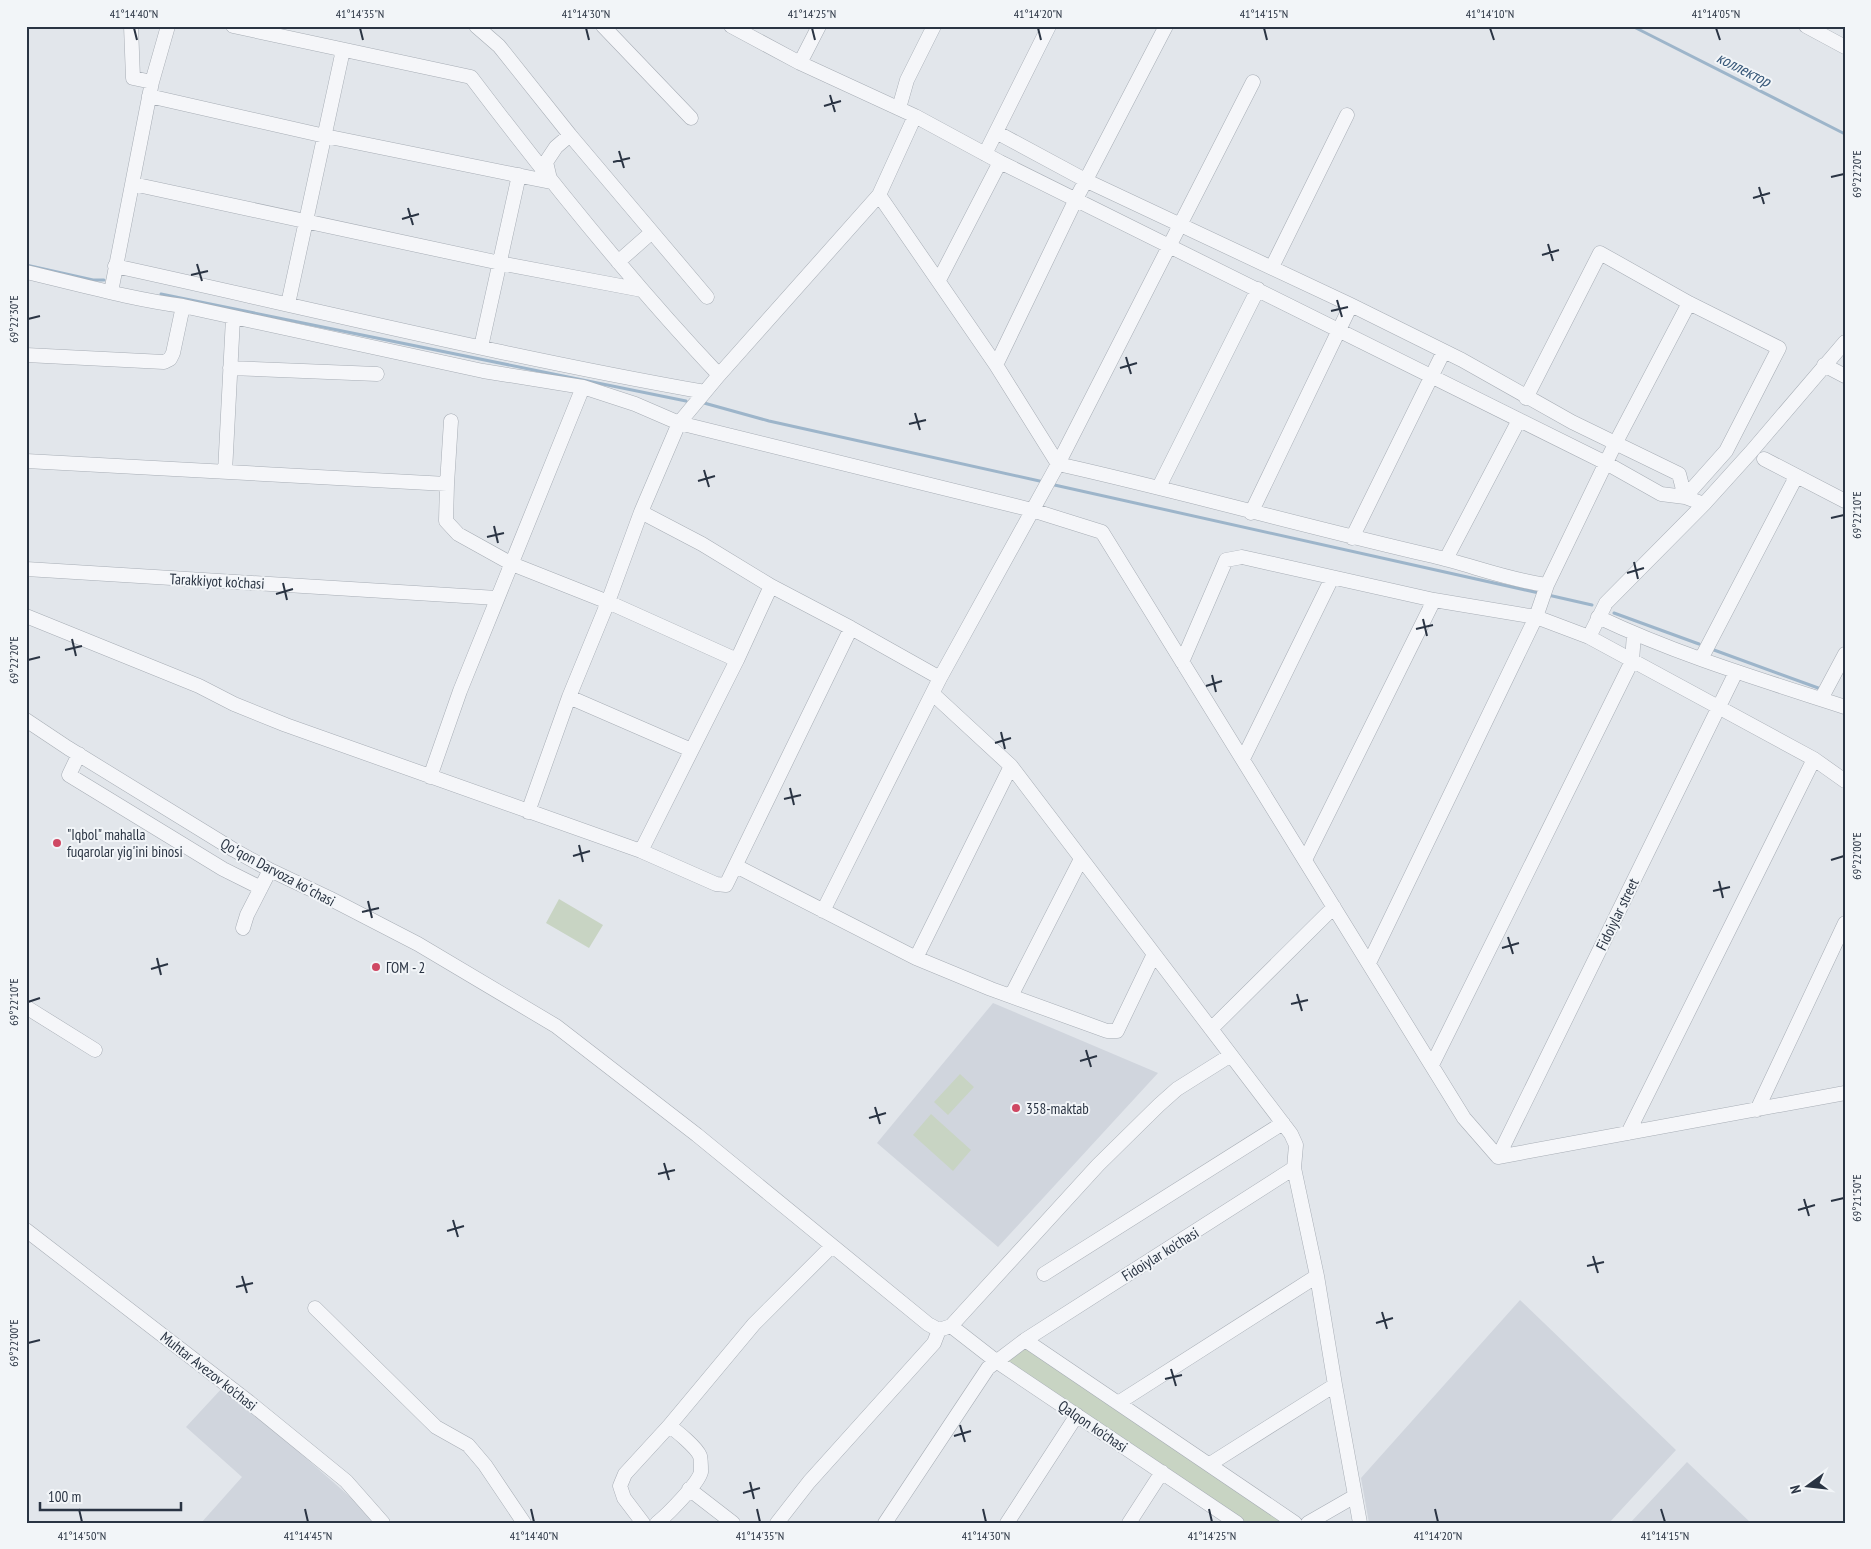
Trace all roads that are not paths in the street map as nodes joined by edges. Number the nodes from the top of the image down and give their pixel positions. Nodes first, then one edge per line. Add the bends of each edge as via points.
1 (131, 26) edge
2 (168, 26) edge
3 (233, 26) edge
4 (476, 26) edge
5 (603, 26) edge
6 (731, 26) edge
7 (819, 26) edge
8 (934, 26) edge
9 (1049, 26) edge
10 (1166, 26) edge
11 (1806, 26) edge
12 (1845, 47) edge
13 (343, 50) junction
14 (800, 63) junction
15 (152, 82) junction
16 (1253, 82) dead end
17 (149, 96) junction
18 (899, 108) junction
19 (1347, 115) dead end
20 (915, 116) junction
21 (691, 118) dead end
22 (996, 132) junction
23 (570, 135) junction
24 (325, 136) junction
25 (985, 154) junction
26 (1000, 162) junction
27 (519, 175) junction
28 (1087, 181) junction
29 (550, 182) junction
30 (132, 184) junction
31 (879, 195) junction
32 (1076, 199) junction
33 (307, 220) junction
34 (1180, 224) junction
35 (652, 232) junction
36 (1168, 245) junction
37 (618, 262) junction
38 (500, 264) junction
39 (115, 266) junction
40 (1272, 267) junction
41 (26, 272) edge
42 (939, 280) junction
43 (1258, 289) junction
44 (642, 290) junction
45 (111, 292) junction
46 (707, 296) dead end
47 (1689, 303) junction
48 (288, 304) junction
49 (1351, 305) junction
50 (182, 306) junction
51 (232, 318) junction
52 (1339, 330) junction
53 (1845, 342) edge
54 (481, 347) junction
55 (1444, 352) junction
56 (26, 354) edge
57 (1824, 365) junction
58 (996, 366) junction
59 (230, 368) junction
60 (377, 374) dead end
61 (719, 375) junction
62 (1432, 376) junction
63 (1845, 376) edge
64 (583, 387) junction
65 (706, 392) junction
66 (1526, 398) junction
67 (1519, 420) junction
68 (451, 421) dead end
69 (679, 424) junction
70 (1615, 444) junction
71 (1764, 459) dead end
72 (26, 461) edge
73 (1606, 463) junction
74 (1058, 464) junction
75 (224, 472) junction
76 (1796, 477) junction
77 (447, 484) junction
78 (1158, 487) junction
79 (1685, 497) junction
80 (1845, 501) edge
81 (1704, 504) junction
82 (1032, 510) junction
83 (642, 512) junction
84 (1251, 512) junction
85 (1352, 538) junction
86 (1446, 560) junction
87 (512, 564) junction
88 (26, 569) edge
89 (1332, 578) junction
90 (1547, 585) junction
91 (771, 586) junction
92 (497, 598) junction
93 (1434, 600) junction
94 (608, 602) junction
95 (26, 616) edge
96 (1536, 617) junction
97 (1598, 618) junction
98 (851, 628) junction
99 (1634, 634) junction
100 (1589, 637) junction
101 (1845, 654) edge
102 (1701, 659) junction
103 (737, 660) junction
104 (1632, 661) junction
105 (1182, 662) junction
106 (1736, 672) junction
107 (940, 678) junction
108 (933, 694) junction
109 (569, 697) junction
110 (1821, 699) junction
111 (1719, 707) junction
112 (1845, 707) edge
113 (26, 720) edge
114 (691, 750) junction
115 (79, 754) junction
116 (1243, 759) junction
117 (1814, 759) junction
118 (1011, 766) junction
119 (430, 777) junction
120 (1845, 781) edge
121 (528, 812) junction
122 (641, 851) junction
123 (1081, 859) junction
124 (1305, 860) junction
125 (736, 866) junction
126 (270, 870) junction
127 (261, 888) junction
128 (1334, 906) junction
129 (823, 911) junction
130 (1845, 923) edge
131 (243, 928) dead end
132 (1154, 954) junction
133 (916, 958) junction
134 (1369, 963) junction
135 (1011, 996) junction
136 (26, 1007) edge
137 (1210, 1029) junction
138 (95, 1050) dead end
139 (1230, 1055) junction
140 (1432, 1065) junction
141 (1845, 1093) edge
142 (1756, 1110) junction
143 (1283, 1123) junction
144 (1628, 1133) junction
145 (1498, 1157) junction
146 (1294, 1168) junction
147 (26, 1230) edge
148 (832, 1246) junction
149 (1044, 1274) dead end
150 (1317, 1276) junction
151 (315, 1308) dead end
152 (945, 1328) junction
153 (1025, 1340) junction
154 (996, 1361) junction
155 (1335, 1386) junction
156 (1118, 1403) junction
157 (1077, 1416) junction
158 (669, 1426) junction
159 (1210, 1464) junction
160 (1162, 1472) junction
161 (689, 1489) junction
162 (1355, 1496) junction
163 (783, 1521) edge
164 (383, 1523) edge
165 (524, 1523) edge
166 (643, 1523) edge
167 (657, 1523) edge
168 (733, 1523) edge
169 (885, 1523) edge
170 (1007, 1523) edge
171 (1128, 1523) edge
172 (1237, 1523) edge
173 (1295, 1523) edge
174 (1308, 1523) edge
175 (1360, 1523) edge

1 - 15 street via 133,78
2 - 15 street
3 - 13 street
4 - 23 street via 499,46
5 - 21 street
6 - 14 street
7 - 14 street
8 - 18 street via 907,80
9 - 22 street
10 - 28 street
11 - 12 street
13 - 24 street
13 - 29 street via 471,77
14 - 18 street
15 - 17 street
16 - 34 street
17 - 24 street
17 - 30 street
18 - 20 street
19 - 40 street
20 - 25 street
20 - 31 street
22 - 25 street
22 - 28 street
23 - 29 street via 546,162
23 - 35 street
24 - 27 street
24 - 33 street
25 - 26 street
26 - 32 street
26 - 42 street
27 - 29 street
27 - 38 street
28 - 32 street
28 - 34 street
29 - 37 street
30 - 33 street
30 - 39 street
31 - 42 street
31 - 61 street
32 - 36 street
32 - 58 street
33 - 38 street
33 - 48 street
34 - 36 street
34 - 40 street
35 - 37 street
35 - 46 street
36 - 43 street
36 - 74 street
37 - 44 street
38 - 44 street
38 - 54 street
39 - 45 street
39 - 48 street
40 - 49 street
41 - 45 street
42 - 58 street
43 - 52 street
43 - 78 street
44 - 61 street
45 - 50 street via 143,301
47 - 66 street via 1600,253
47 - 70 street
47 - 79 street via 1779,348 1726,451
48 - 54 street
49 - 52 street
49 - 55 street
50 - 51 street
50 - 56 street via 173,353 164,362
51 - 59 street
51 - 64 street via 483,371
52 - 62 street
52 - 84 street
53 - 57 street
54 - 65 street
55 - 62 street
55 - 66 street
57 - 63 street
57 - 81 street
58 - 74 street
59 - 60 street
59 - 75 street
61 - 65 street
62 - 67 street
62 - 85 street
64 - 69 street via 636,404
64 - 87 street
65 - 69 street
66 - 70 street
67 - 73 street
67 - 86 street
68 - 77 street
69 - 82 street
69 - 83 street
70 - 73 street
70 - 79 street via 1679,474
71 - 76 street
72 - 75 street
73 - 79 street via 1661,494
73 - 90 street
74 - 78 street
74 - 82 street
75 - 77 street
76 - 80 street
76 - 102 street
77 - 87 street via 446,521 450,528
78 - 84 street
79 - 81 street
81 - 97 street via 1606,603
82 - 105 street via 1102,532
82 - 107 street
83 - 91 street
83 - 94 street
84 - 85 street
85 - 86 street
86 - 90 street via 1523,582
87 - 92 street
87 - 94 street
88 - 92 street, Tarakkiyot ko'chasi
89 - 93 street
89 - 105 street via 1242,557 1226,560
89 - 116 street
90 - 96 street
91 - 98 street
91 - 103 street
92 - 119 street
93 - 96 street
93 - 124 street
94 - 103 street
94 - 109 street
95 - 119 street via 286,725
96 - 100 street
96 - 134 street
97 - 99 street
97 - 100 street
98 - 107 street
98 - 125 street
99 - 102 street
99 - 104 street
100 - 104 street
101 - 110 street
102 - 106 street
103 - 114 street
104 - 111 street
104 - 140 street
105 - 116 street
106 - 110 street
106 - 111 street, Fidoiylar street
107 - 108 street
108 - 118 street
108 - 129 street
109 - 114 street
109 - 121 street
110 - 112 street
111 - 117 street
111 - 145 street, Fidoiylar street
113 - 115 street, Qoʻqon Darvoza koʻchasi
114 - 122 street
115 - 126 street, Qoʻqon Darvoza koʻchasi
115 - 127 street via 69,775 223,869
116 - 124 street
117 - 120 street
117 - 144 street
118 - 123 street
118 - 133 street
119 - 121 street
121 - 122 street
122 - 125 street via 716,884 726,885
123 - 132 street
123 - 135 street
124 - 128 street
125 - 129 street
126 - 127 street
126 - 148 street, Qoʻqon Darvoza koʻchasi via 412,941 569,1035
127 - 131 street
128 - 134 street
128 - 137 street
129 - 133 street
130 - 142 street
132 - 135 street via 1117,1031 1107,1031
132 - 137 street
133 - 135 street
134 - 140 street
136 - 138 street
137 - 139 street
139 - 143 street
139 - 152 street via 1177,1089 1159,1105
140 - 145 street via 1464,1118
141 - 142 street
142 - 144 street
143 - 146 street via 1296,1145
143 - 149 street
144 - 145 street
146 - 150 street
146 - 153 street, Fidoiylar ko'chasi
147 - 164 street, Muhtar Avezov ko'chasi via 339,1475
148 - 152 street, Qalqon ko'chasi via 928,1324
148 - 158 street via 754,1324
150 - 155 street
150 - 156 street
151 - 165 street via 436,1427 468,1445
152 - 154 street, Qalqon ko'chasi
152 - 163 street via 810,1482
153 - 154 street, Fidoiylar ko'chasi
153 - 156 street
154 - 157 street, Qalqon ko'chasi
154 - 169 street, Fidoiylar ko'chasi via 988,1368
155 - 159 street
155 - 162 street
156 - 159 street
157 - 160 street, Qalqon ko'chasi
157 - 170 street
158 - 161 street via 680,1433 700,1456 701,1473
158 - 166 street via 625,1474 620,1486 624,1498
159 - 173 street
160 - 171 street
160 - 172 street, Qalqon ko'chasi
161 - 167 street
161 - 168 street
162 - 174 street
162 - 175 street

